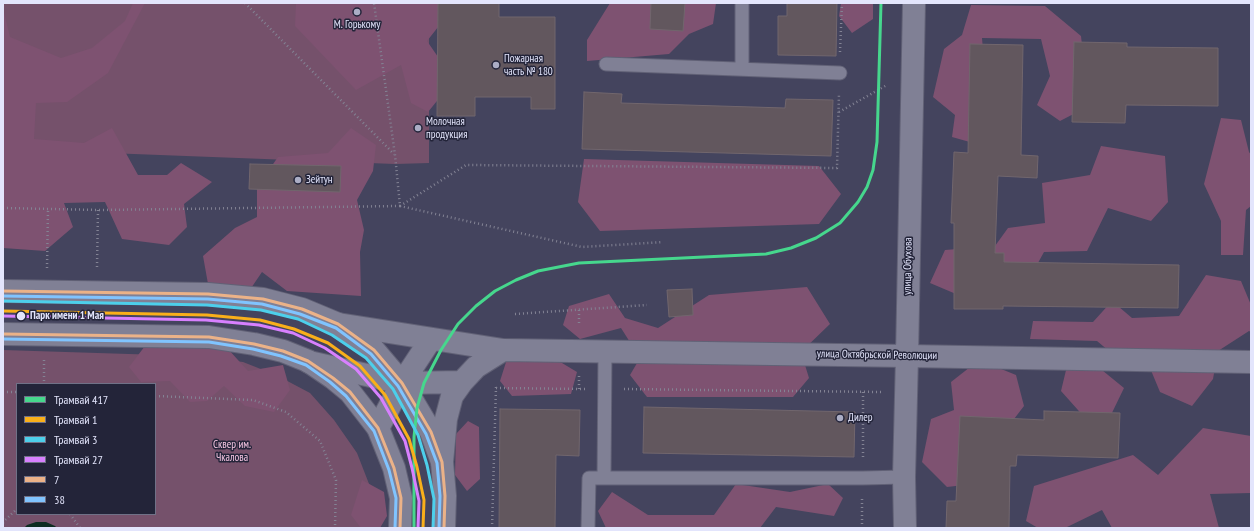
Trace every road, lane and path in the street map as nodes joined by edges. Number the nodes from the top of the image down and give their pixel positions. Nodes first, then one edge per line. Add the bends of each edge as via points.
1 (245, 3) edge
2 (374, 3) edge
3 (742, 3) edge
4 (914, 3) edge
5 (913, 62) junction
6 (606, 64) dead end
7 (742, 69) junction
8 (840, 73) dead end
9 (838, 112) dead end
10 (395, 155) junction
11 (837, 168) dead end
12 (400, 206) junction
13 (3, 208) edge
14 (48, 209) junction
15 (98, 210) junction
16 (663, 242) dead end
17 (97, 267) dead end
18 (46, 272) dead end
19 (3, 291) edge
20 (647, 305) dead end
21 (515, 314) dead end
22 (338, 324) junction
23 (3, 334) edge
24 (431, 339) junction
25 (503, 350) junction
26 (605, 352) junction
27 (907, 356) junction
28 (44, 357) dead end
29 (308, 361) junction
30 (1251, 362) edge
31 (496, 381) dead end
32 (462, 382) junction
33 (44, 383) edge
34 (402, 383) junction
35 (496, 388) junction
36 (604, 389) junction
37 (3, 392) edge
38 (16, 392) edge
39 (906, 392) junction
40 (156, 396) edge
41 (378, 428) junction
42 (442, 462) junction
43 (904, 477) junction
44 (604, 478) junction
45 (16, 510) edge
46 (71, 515) edge
47 (3, 524) edge
48 (80, 528) edge
49 (335, 528) edge
50 (400, 528) edge
51 (444, 528) edge
52 (492, 528) edge
53 (588, 528) edge
54 (905, 528) edge

1 - 10 path
2 - 10 path
3 - 7 lane
4 - 5 street, улица Обухова
5 - 9 path via 893,82
5 - 27 street, улица Обухова
6 - 7 lane
7 - 8 lane
10 - 12 path
11 - 12 path via 466,165
12 - 15 path
12 - 16 path via 582,247
13 - 14 path
14 - 15 path
14 - 18 path
15 - 17 path
19 - 22 street via 208,294 264,298 302,309
20 - 21 path
22 - 24 street, улица Октябрьской Революции
22 - 34 street via 374,350
23 - 29 street via 209,337 283,351
24 - 25 street, улица Октябрьской Революции
24 - 34 street
25 - 26 street, улица Октябрьской Революции
25 - 32 street via 476,367
26 - 27 street, улица Октябрьской Революции
26 - 36 lane
27 - 30 street, улица Октябрьской Революции
27 - 39 street, улица Обухова
28 - 33 path
29 - 34 street
29 - 41 street via 350,392
31 - 35 path
32 - 34 street
32 - 42 street via 452,396 446,419
34 - 41 street
34 - 42 street via 431,432
35 - 36 path
35 - 52 path
36 - 39 path
36 - 44 lane
37 - 38 path
39 - 43 street, улица Обухова
40 - 49 path via 253,400 286,412 320,441 336,480
41 - 50 street via 394,468 401,498
42 - 51 street
43 - 44 lane
43 - 54 street, улица Обухова
44 - 53 lane via 589,478
45 - 47 path
46 - 48 path

